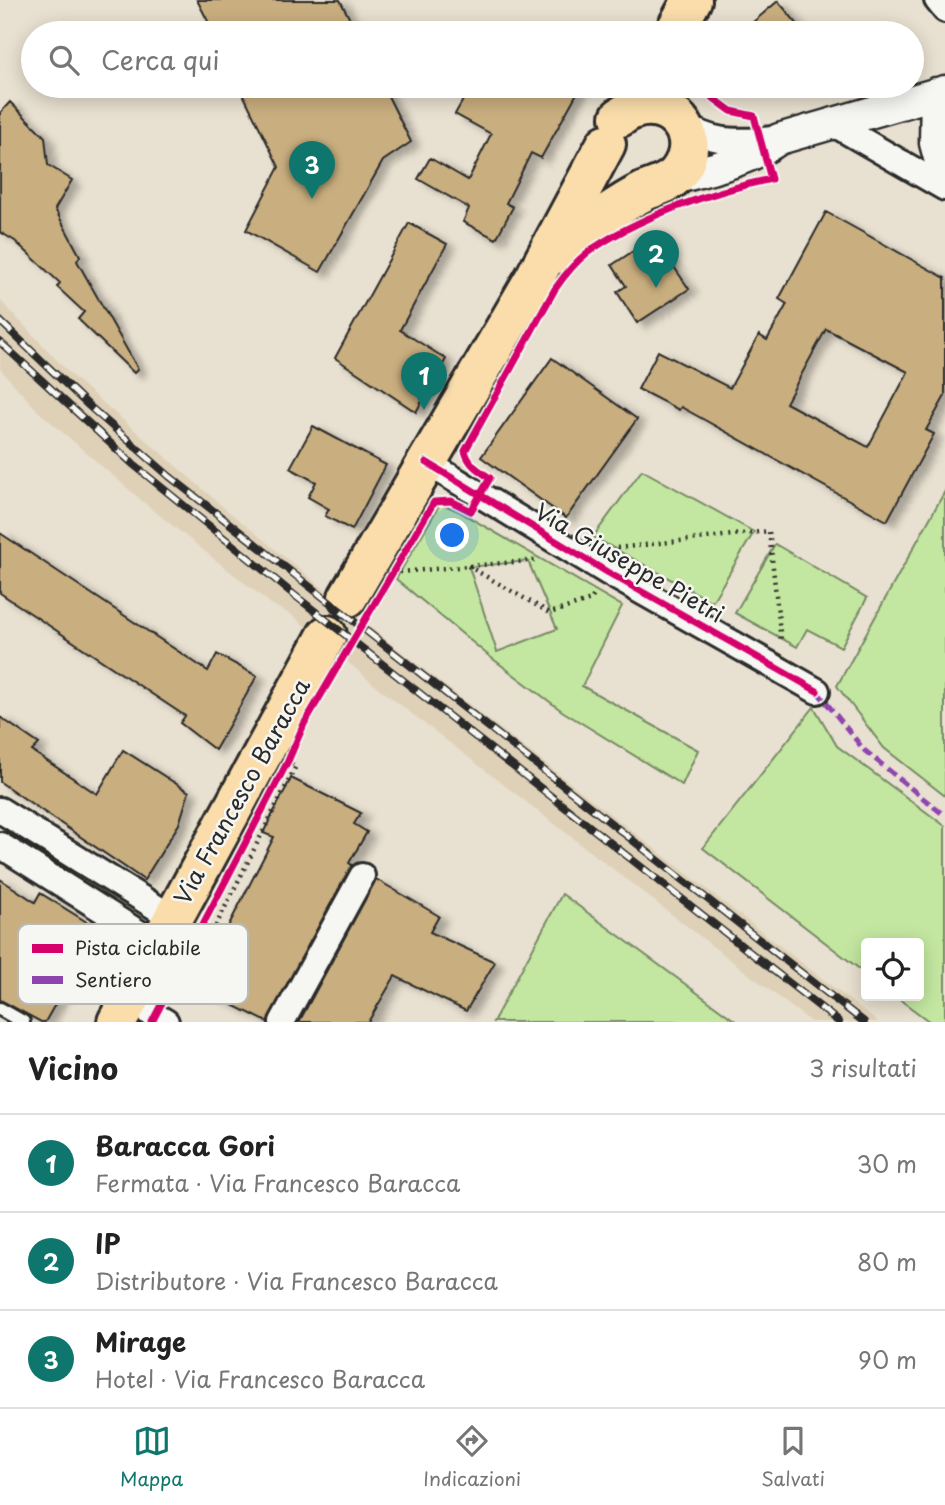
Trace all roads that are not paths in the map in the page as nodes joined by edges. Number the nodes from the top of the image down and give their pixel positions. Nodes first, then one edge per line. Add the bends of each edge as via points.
1 (692, 0) edge
2 (937, 0) edge
3 (945, 10) edge
4 (681, 21) edge
5 (941, 92) edge
6 (924, 97) edge
7 (634, 98) edge
8 (921, 98) edge
9 (674, 109) edge
10 (834, 124) junction
11 (613, 130) junction
12 (779, 139) junction
13 (945, 180) edge
14 (663, 183) junction
15 (945, 188) edge
16 (542, 263) junction
17 (426, 463) junction
18 (348, 597) dead end
19 (327, 635) dead end
20 (817, 691) dead end
21 (0, 810) edge
22 (0, 845) edge
23 (362, 876) dead end
24 (150, 924) edge
25 (154, 924) edge
26 (169, 924) edge
27 (0, 1009) edge
28 (123, 1011) edge
29 (172, 1013) edge
30 (23, 1022) edge
31 (282, 1022) edge

1 - 4 main road
2 - 3 street
5 - 6 street
5 - 13 street via 935,143
7 - 11 main road
8 - 10 street
9 - 11 main road via 638,107
9 - 12 street via 703,137
9 - 14 main road via 686,133 688,153 684,164
10 - 12 street
10 - 15 street
11 - 14 main road via 610,164 624,180 643,188
11 - 16 main road
12 - 14 street via 742,160
14 - 16 main road via 615,207
16 - 17 main road
17 - 18 main road
17 - 20 street, Via Giuseppe Pietri via 587,561
19 - 26 main road, Via Francesco Baracca
21 - 25 street
22 - 24 street
23 - 31 street
27 - 30 lane
28 - 29 street

